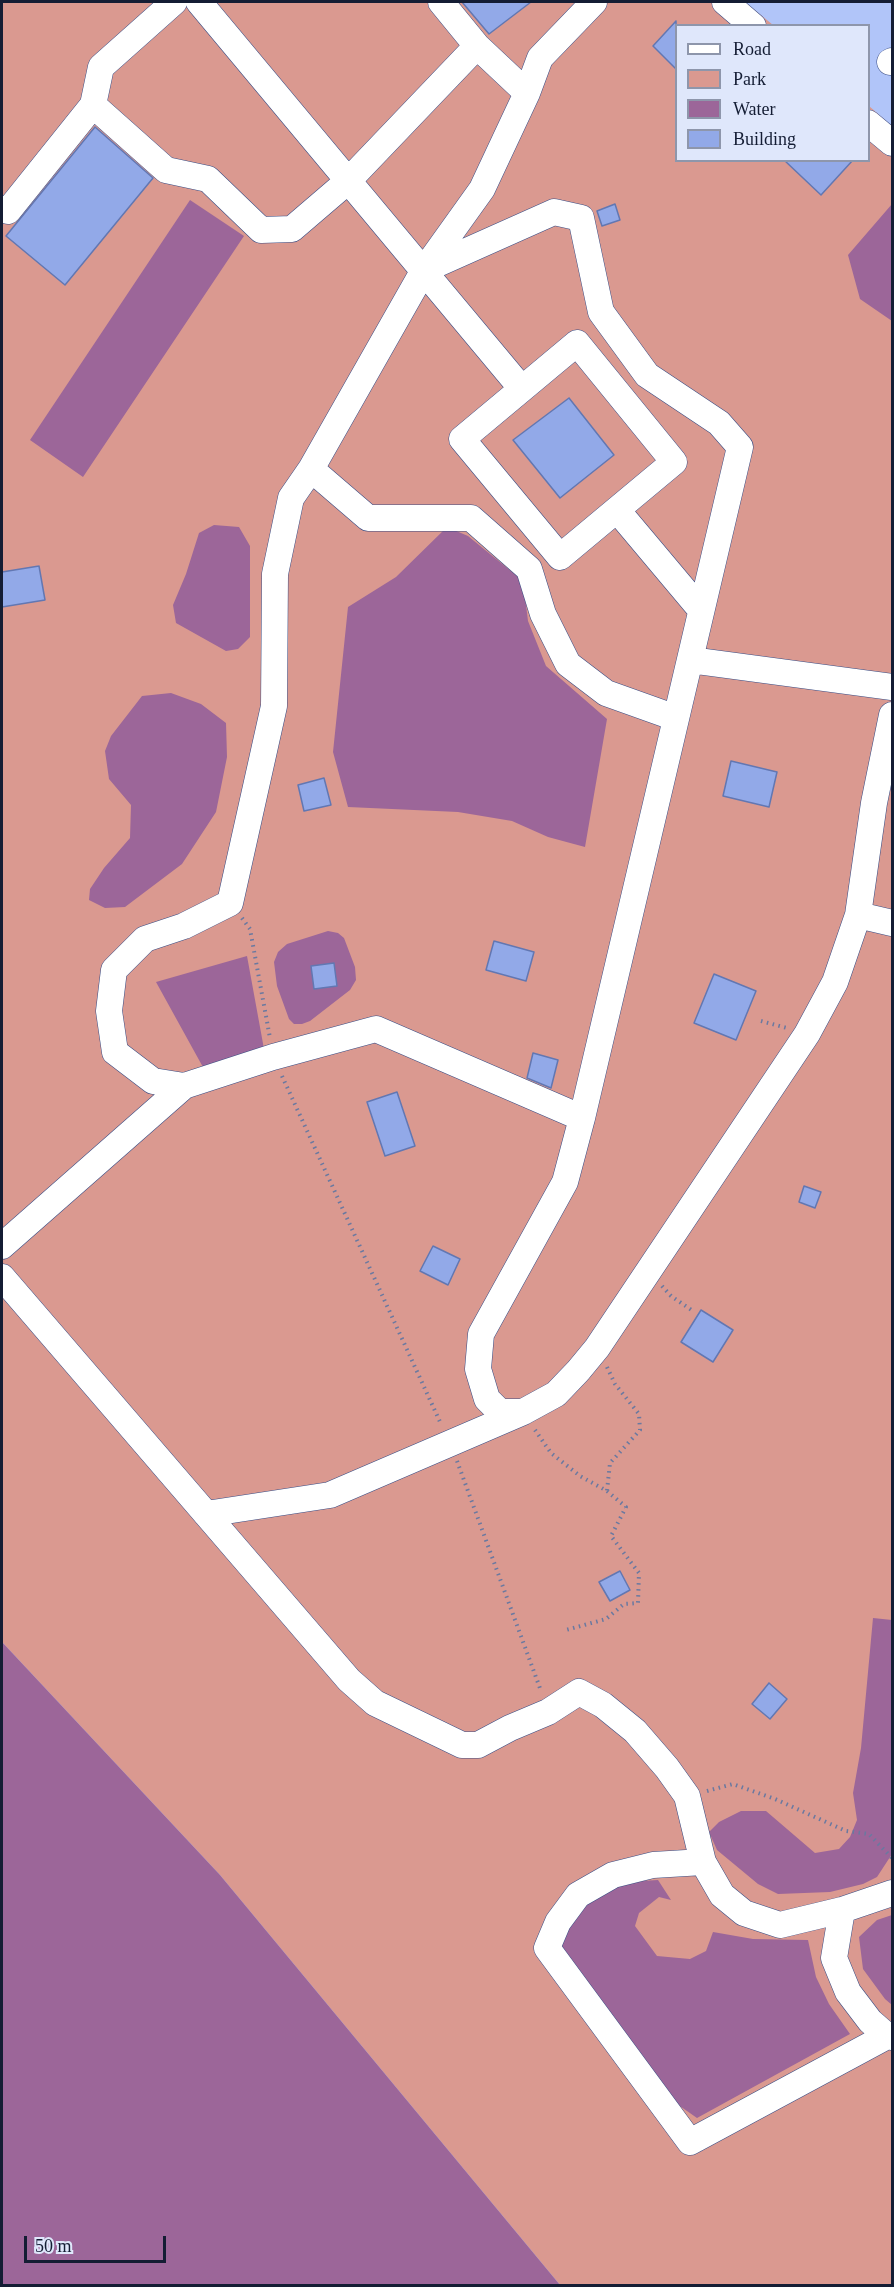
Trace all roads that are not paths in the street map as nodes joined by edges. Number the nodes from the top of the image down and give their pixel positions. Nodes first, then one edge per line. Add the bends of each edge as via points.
1 (174, 2) edge
2 (199, 2) edge
3 (441, 2) edge
4 (594, 2) edge
5 (725, 2) edge
6 (751, 24) edge
7 (477, 46) junction
8 (527, 93) junction
9 (93, 105) junction
10 (870, 125) edge
11 (892, 143) edge
12 (348, 181) junction
13 (2, 209) edge
14 (424, 270) junction
15 (522, 389) junction
16 (311, 469) junction
17 (617, 510) junction
18 (701, 610) junction
19 (690, 660) junction
20 (892, 687) edge
21 (892, 715) edge
22 (676, 718) junction
23 (858, 915) junction
24 (892, 923) edge
25 (184, 1086) junction
26 (582, 1118) junction
27 (2, 1246) edge
28 (2, 1276) edge
29 (523, 1412) junction
30 (206, 1514) junction
31 (703, 1862) junction
32 (892, 1893) edge
33 (842, 1910) junction
34 (890, 2037) edge

1 - 9 lane via 101,67
2 - 12 lane
3 - 7 lane
4 - 8 lane via 540,58
5 - 6 lane
7 - 8 lane
7 - 12 lane
8 - 14 lane via 482,189
9 - 12 lane via 166,170 208,179 261,230 292,230
9 - 13 lane via 8,211
10 - 11 lane
12 - 14 lane
14 - 15 lane
14 - 16 lane
14 - 18 lane via 554,212 581,218 601,312 647,375 719,423 740,447
15 - 17 lane via 577,343 674,462
15 - 17 lane via 462,439 560,557
16 - 22 lane via 368,518 471,518 529,569 543,614 568,664 606,693
16 - 25 lane via 291,498 275,574 274,706 230,903 184,926 146,939 114,970 110,1011 115,1052 153,1080
17 - 18 lane
18 - 19 lane
19 - 20 lane
19 - 22 lane
21 - 23 lane
22 - 26 lane
23 - 24 lane
23 - 29 lane via 835,982 807,1034 597,1348 556,1394
25 - 26 lane via 376,1029
25 - 27 lane
26 - 29 lane via 565,1182 481,1334 478,1370 487,1399 500,1412
28 - 30 lane
29 - 30 lane via 330,1496
30 - 31 lane via 349,1680 375,1703 462,1745 478,1745 548,1712 579,1692 603,1705 635,1731 687,1796
31 - 33 lane via 722,1895 744,1913 780,1925
31 - 34 lane via 653,1865 614,1875 578,1895 558,1922 547,1948 690,2142
32 - 33 lane
33 - 34 lane via 834,1958 848,1992 870,2021

